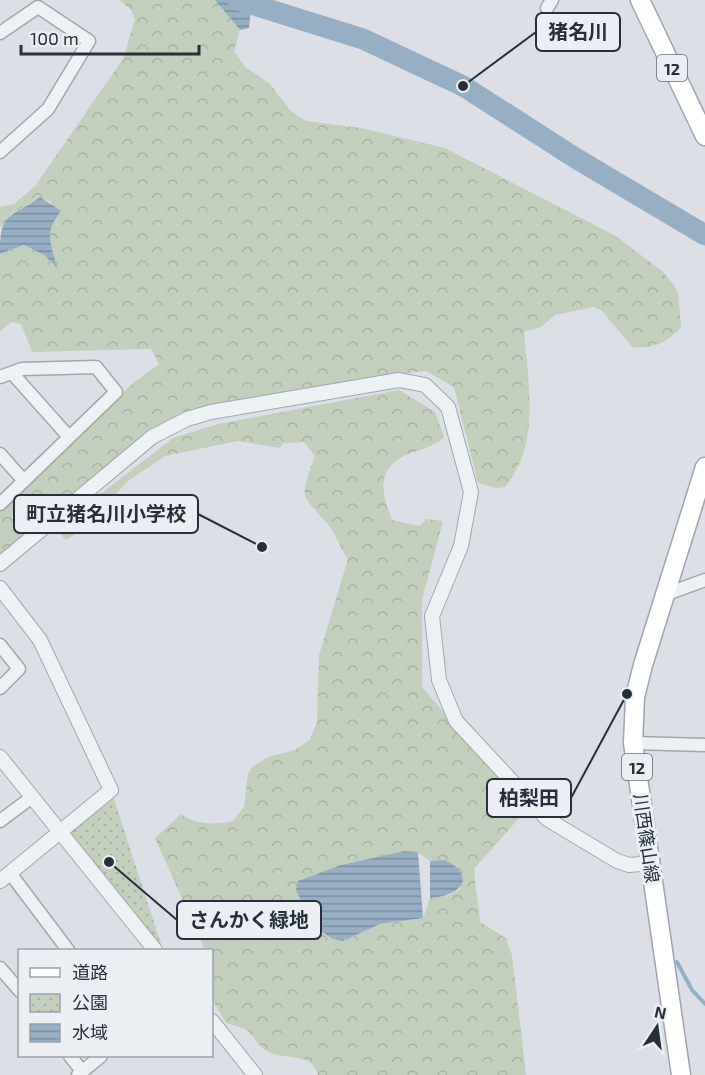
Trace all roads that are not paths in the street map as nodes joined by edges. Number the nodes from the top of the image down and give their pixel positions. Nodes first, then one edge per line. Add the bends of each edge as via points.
1 (640, 0) edge
2 (0, 33) edge
3 (705, 136) edge
4 (0, 151) edge
5 (6, 375) edge
6 (69, 437) junction
7 (0, 454) edge
8 (705, 467) edge
9 (24, 481) junction
10 (0, 504) edge
11 (0, 564) edge
12 (705, 580) edge
13 (0, 588) edge
14 (664, 595) junction
15 (0, 645) edge
16 (0, 688) edge
17 (633, 743) junction
18 (705, 745) edge
19 (0, 757) edge
20 (32, 797) junction
21 (0, 821) edge
22 (60, 832) junction
23 (651, 863) junction
24 (5, 877) edge
25 (66, 949) edge
26 (153, 949) edge
27 (0, 968) edge
28 (18, 989) edge
29 (213, 1022) edge
30 (71, 1057) edge
31 (100, 1057) edge
32 (80, 1073) edge
33 (255, 1075) edge
34 (681, 1075) edge

1 - 3 main road, 12
2 - 4 street via 38,7 89,42 48,109
5 - 6 street
5 - 6 street via 22,369 96,367 116,392
6 - 9 street
7 - 9 street
8 - 14 main road, 川西篠山線 / 12
9 - 10 street
11 - 23 street via 152,437 187,419 399,380 425,385 448,407 471,492 461,546 432,616 439,680 447,703 456,721 547,819 617,861 629,865
12 - 14 street
13 - 22 street via 40,640 111,790
14 - 17 main road, 川西篠山線 / 12 via 634,697
15 - 16 street via 19,669
17 - 18 street
17 - 23 main road, 川西篠山線 / 12
19 - 20 street
20 - 21 street
20 - 22 street
22 - 24 street
22 - 26 street
23 - 34 main road, 川西篠山線 / 12
24 - 25 street
27 - 28 street
29 - 33 street
30 - 32 street
31 - 32 street

